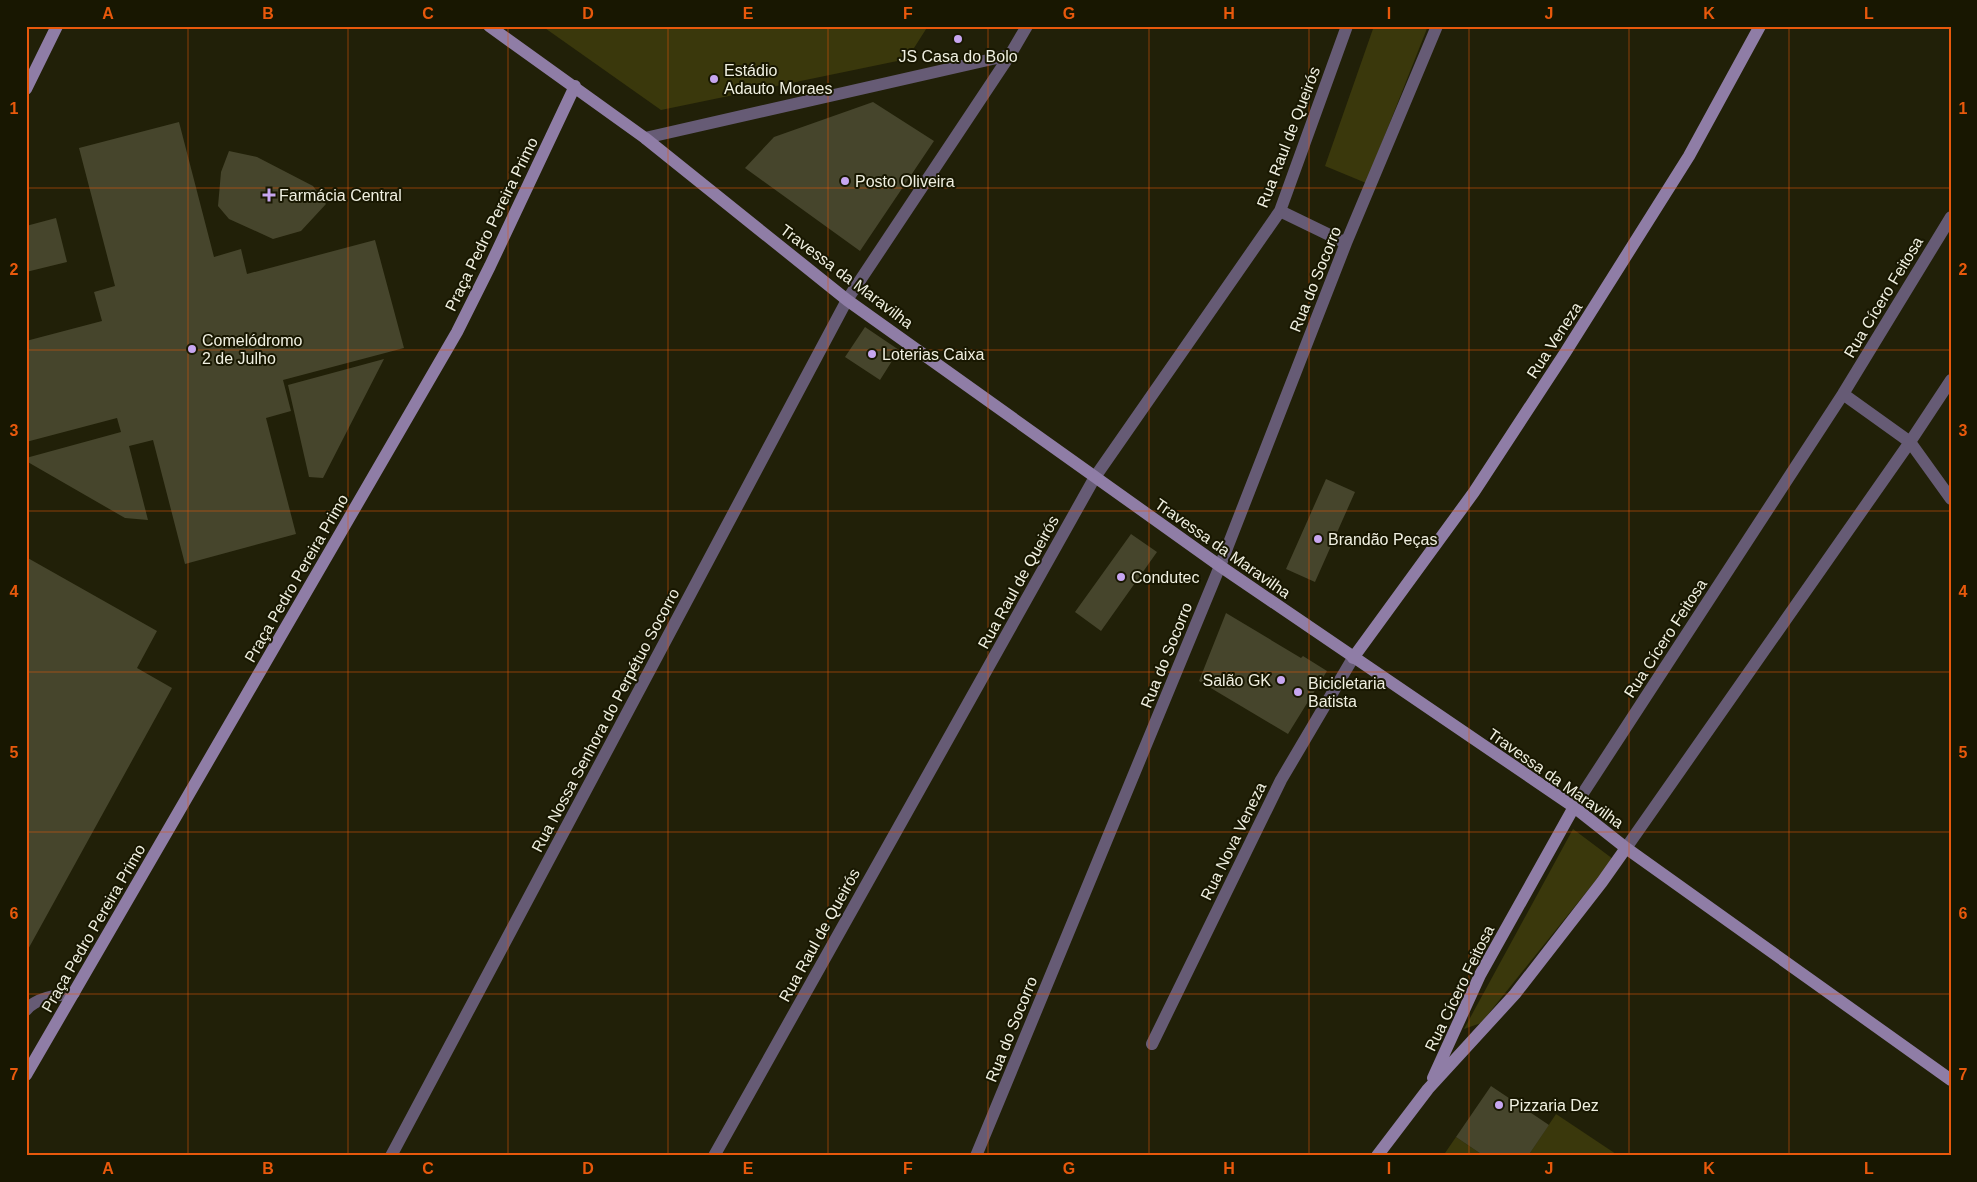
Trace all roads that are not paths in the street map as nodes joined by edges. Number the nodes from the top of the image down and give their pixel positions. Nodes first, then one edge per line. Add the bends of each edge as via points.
1 (57, 26) edge
2 (489, 26) edge
3 (1028, 26) edge
4 (1347, 26) edge
5 (1437, 26) edge
6 (1760, 26) edge
7 (1010, 56) junction
8 (575, 86) junction
9 (26, 88) edge
10 (645, 138) junction
11 (1280, 211) junction
12 (1951, 216) edge
13 (1346, 243) junction
14 (847, 300) junction
15 (1951, 380) edge
16 (1843, 394) junction
17 (1910, 442) junction
18 (1095, 477) junction
19 (1951, 499) edge
20 (1220, 566) junction
21 (1353, 658) junction
22 (1574, 807) junction
23 (1626, 848) junction
24 (74, 993) junction
25 (26, 1010) edge
26 (1152, 1044) dead end
27 (26, 1075) edge
28 (1951, 1080) edge
29 (1428, 1089) junction
30 (391, 1156) edge
31 (714, 1156) edge
32 (976, 1156) edge
33 (1377, 1156) edge

1 - 9 main road
2 - 8 main road, Travessa da Maravilha
3 - 7 street, Rua Nossa Senhora do Perpétuo Socorro
4 - 11 street, Rua Raul de Queirós
5 - 13 street, Rua do Socorro
6 - 21 main road, Rua Veneza via 1688,156 1565,353 1474,492
7 - 10 street
7 - 14 street, Rua Nossa Senhora do Perpétuo Socorro
8 - 10 main road, Travessa da Maravilha
8 - 24 main road, Praça Pedro Pereira Primo via 456,332
10 - 14 main road, Travessa da Maravilha
11 - 13 street
11 - 18 street, Rua Raul de Queirós
12 - 16 street, Rua Cícero Feitosa
13 - 20 street, Rua do Socorro
14 - 18 main road, Travessa da Maravilha
14 - 30 street, Rua Nossa Senhora do Perpétuo Socorro
15 - 17 street, Rua Cícero Feitosa
16 - 17 street
16 - 22 street, Rua Cícero Feitosa
17 - 19 street
17 - 23 street, Rua Cícero Feitosa
18 - 20 main road, Travessa da Maravilha
18 - 31 street, Rua Raul de Queirós
20 - 21 main road, Travessa da Maravilha
20 - 32 street, Rua do Socorro
21 - 22 main road, Travessa da Maravilha
21 - 26 street, Rua Nova Veneza via 1281,780
22 - 23 main road, Travessa da Maravilha
22 - 29 main road, Rua Cícero Feitosa via 1480,975
23 - 28 main road, Travessa da Maravilha
23 - 29 main road, Rua Cícero Feitosa via 1515,994
24 - 25 street via 49,997
24 - 27 main road, Praça Pedro Pereira Primo
29 - 33 main road, Rua Cícero Feitosa

